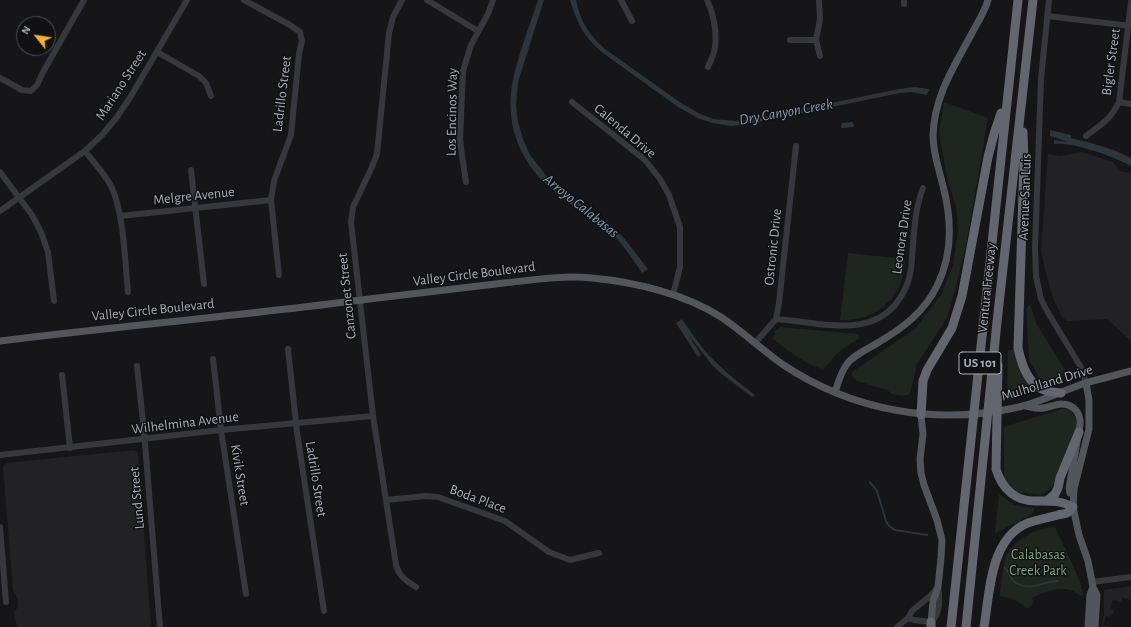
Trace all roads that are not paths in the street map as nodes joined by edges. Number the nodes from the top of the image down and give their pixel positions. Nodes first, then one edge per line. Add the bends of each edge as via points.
1 (84, 0) edge
2 (187, 0) edge
3 (244, 0) edge
4 (402, 0) edge
5 (427, 0) edge
6 (493, 0) edge
7 (621, 0) edge
8 (707, 0) edge
9 (818, 0) edge
10 (988, 0) edge
11 (1018, 0) edge
12 (1033, 0) edge
13 (1049, 0) edge
14 (1131, 2) edge
15 (1047, 16) junction
16 (632, 21) dead end
17 (1130, 26) edge
18 (478, 31) junction
19 (790, 40) dead end
20 (816, 40) junction
21 (157, 52) junction
22 (820, 56) dead end
23 (708, 67) dead end
24 (0, 78) edge
25 (211, 96) dead end
26 (1006, 98) junction
27 (572, 102) dead end
28 (1119, 102) junction
29 (1022, 103) junction
30 (1131, 104) edge
31 (1086, 136) dead end
32 (796, 146) dead end
33 (85, 150) junction
34 (191, 170) dead end
35 (0, 172) edge
36 (466, 182) dead end
37 (922, 188) dead end
38 (19, 197) junction
39 (271, 200) junction
40 (196, 208) junction
41 (0, 211) edge
42 (120, 216) junction
43 (279, 275) dead end
44 (204, 284) dead end
45 (128, 292) dead end
46 (673, 295) junction
47 (54, 301) dead end
48 (360, 301) junction
49 (776, 319) junction
50 (997, 322) junction
51 (0, 341) edge
52 (756, 343) junction
53 (288, 349) dead end
54 (213, 359) dead end
55 (137, 366) dead end
56 (1131, 371) edge
57 (62, 376) dead end
58 (1086, 383) junction
59 (835, 392) junction
60 (1061, 393) junction
61 (1023, 406) junction
62 (921, 415) junction
63 (373, 416) junction
64 (296, 423) junction
65 (221, 430) junction
66 (1079, 432) junction
67 (145, 440) junction
68 (70, 448) junction
69 (0, 455) edge
70 (386, 500) junction
71 (1047, 501) junction
72 (1073, 507) junction
73 (0, 527) edge
74 (599, 554) dead end
75 (1131, 576) edge
76 (1092, 584) junction
77 (416, 587) dead end
78 (938, 587) junction
79 (246, 594) dead end
80 (6, 602) dead end
81 (324, 611) dead end
82 (908, 618) junction
83 (931, 625) edge
84 (160, 627) edge
85 (897, 627) edge
86 (951, 627) edge
87 (966, 627) edge
88 (984, 627) edge
89 (1088, 627) edge
90 (1095, 627) edge

1 - 24 street via 37,85 31,91 22,90
2 - 21 street, Mariano Street
3 - 39 street, Ladrillo Street via 300,32 302,41 290,135 274,181
4 - 48 street, Canzonet Street via 393,17 389,33 376,154 353,208 351,222
5 - 18 street
6 - 18 street, Los Encinos Way
7 - 16 street
8 - 23 street via 715,34 714,52
9 - 20 street via 820,19
10 - 59 main road via 945,82 936,110 934,149 950,224 943,273 929,299 911,321 846,364
11 - 26 highway, Ventura Freeway / US 101
12 - 29 highway, Ventura Freeway / US 101
13 - 15 street, Avenue San Luis
14 - 17 street, Bigler Street
15 - 17 street
15 - 58 street, Avenue San Luis via 1041,80 1036,276 1044,305 1082,369
17 - 28 street, Bigler Street
18 - 36 street, Los Encinos Way via 470,45 463,71 460,139
19 - 20 street
20 - 22 street
21 - 25 street via 199,76 206,83
21 - 33 street, Mariano Street via 117,117
26 - 62 highway via 994,134 962,296 952,328 923,381
26 - 86 highway, Ventura Freeway / US 101
27 - 46 street, Calenda Drive via 645,160 669,195 681,234 680,267
28 - 30 street
28 - 31 street, Bigler Street via 1108,120
29 - 50 highway, Ventura Freeway / US 101
29 - 60 highway via 1024,162 1018,348 1024,368 1037,386 1043,390
32 - 49 street, Ostronic Drive
33 - 38 street, Mariano Street
33 - 42 street via 112,189
34 - 40 street
35 - 38 street
37 - 49 street, Leonora Drive via 917,203 909,281 902,296 891,309 880,318 857,326
38 - 41 street, Mariano Street
38 - 47 street via 41,232 48,252
39 - 40 street, Melgre Avenue
39 - 43 street, Ladrillo Street
40 - 42 street, Melgre Avenue
40 - 44 street
42 - 45 street
46 - 48 main road, Valley Circle Boulevard via 623,282 564,277
46 - 52 main road, Valley Circle Boulevard via 699,305
48 - 51 main road, Valley Circle Boulevard
48 - 63 street, Canzonet Street
49 - 52 street
50 - 71 highway via 996,469 1007,490 1020,499
50 - 87 highway, Ventura Freeway / US 101
52 - 59 main road, Valley Circle Boulevard via 782,364
53 - 64 street, Ladrillo Street
54 - 65 street, Kivik Street
55 - 67 street, Lund Street
56 - 58 main road, Mulholland Drive
57 - 68 street
58 - 60 main road, Mulholland Drive
58 - 72 main road via 1089,429 1074,489
59 - 62 main road, Valley Circle Boulevard via 876,406
60 - 61 main road, Mulholland Drive
61 - 62 main road, Mulholland Drive via 992,413
61 - 66 main road via 1042,408 1068,405 1074,408 1081,418
62 - 78 main road via 921,473 942,540
63 - 64 street, Wilhelmina Avenue
63 - 70 street, Canzonet Street
64 - 65 street, Wilhelmina Avenue
64 - 81 street, Ladrillo Street
65 - 67 street, Wilhelmina Avenue
65 - 79 street, Kivik Street
66 - 71 highway via 1058,488
66 - 72 main road via 1069,488
67 - 68 street, Wilhelmina Avenue
67 - 84 street, Lund Street
68 - 69 street, Wilhelmina Avenue
70 - 74 street, Boda Place via 438,497 505,521 549,552 570,560
70 - 77 street, Canzonet Street via 398,572
71 - 72 highway via 1061,502
72 - 76 main road
72 - 88 highway via 1068,513 1023,525 1004,542 994,568
73 - 80 street
75 - 76 street
76 - 89 main road
76 - 90 main road via 1097,595
78 - 82 street
78 - 83 main road via 933,601
82 - 83 street
82 - 85 street

